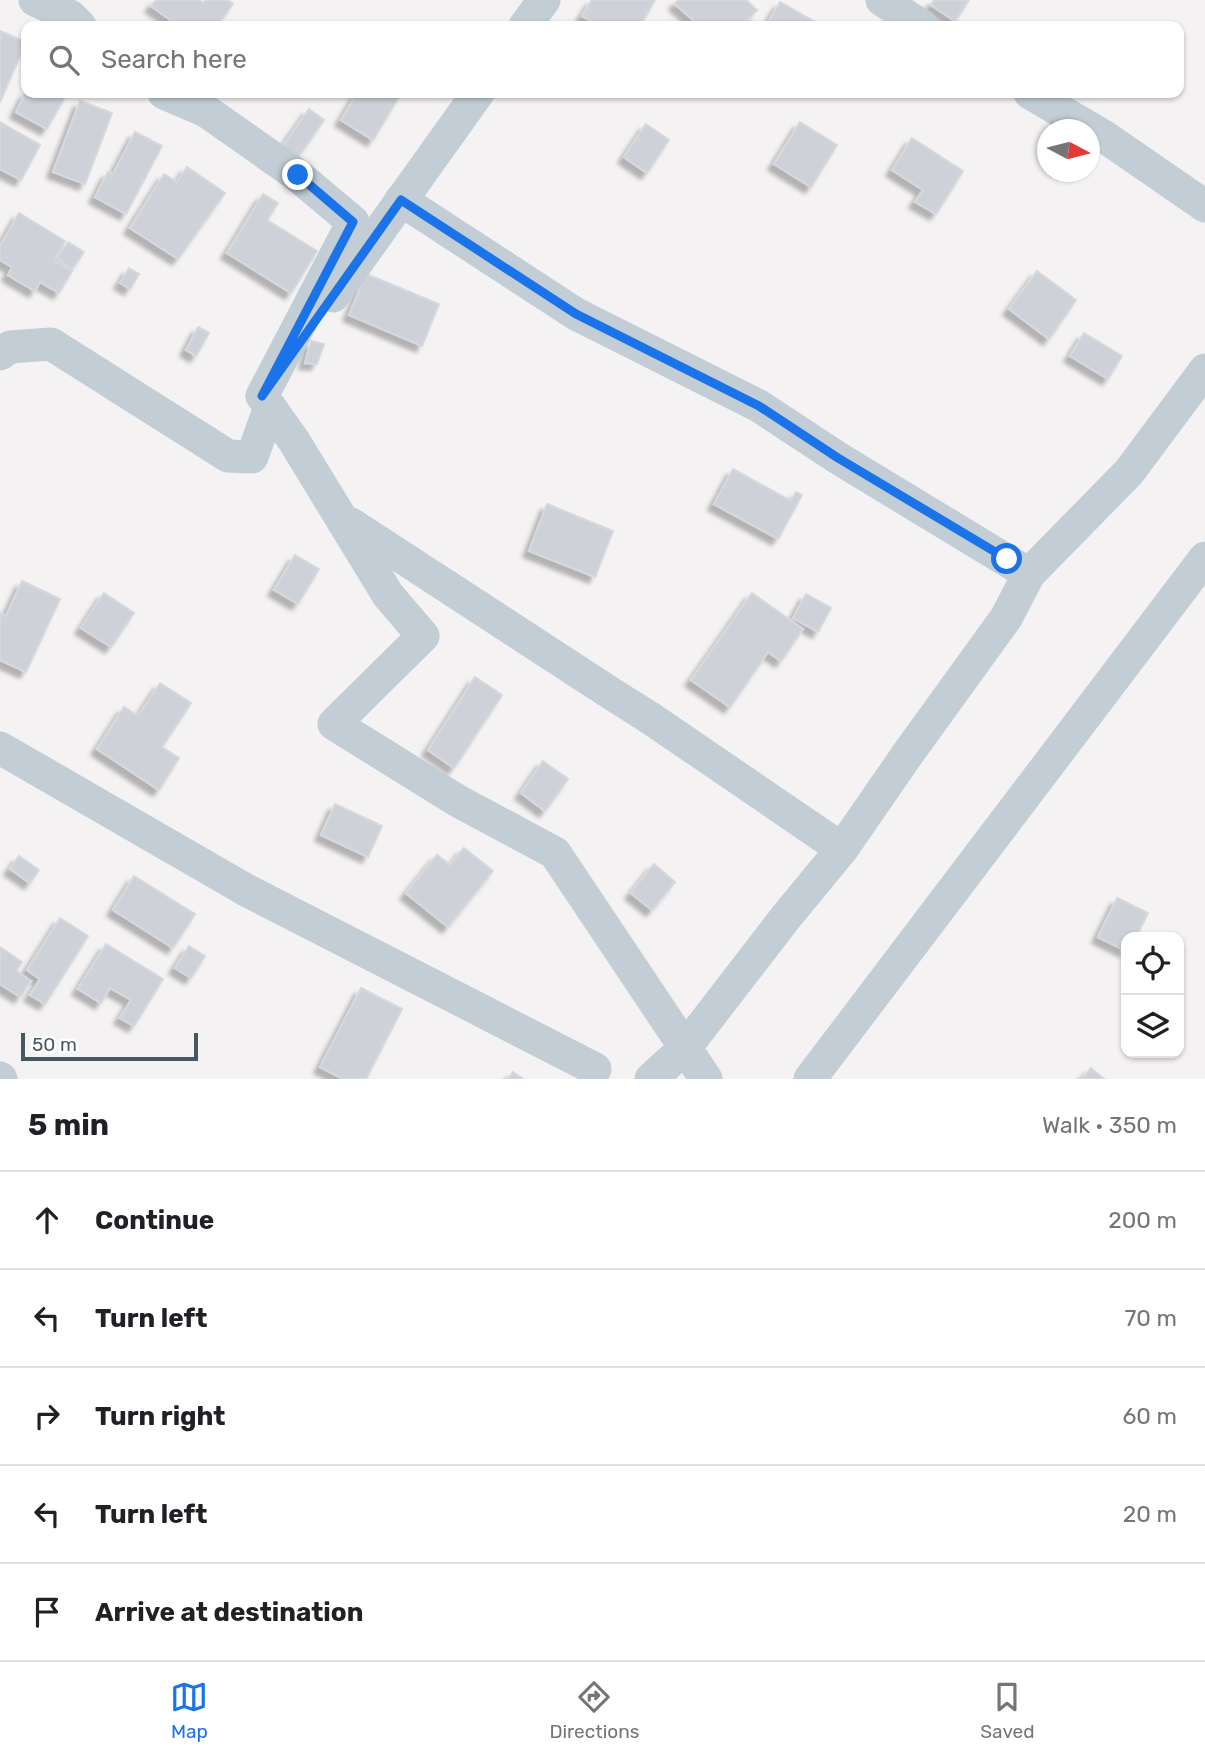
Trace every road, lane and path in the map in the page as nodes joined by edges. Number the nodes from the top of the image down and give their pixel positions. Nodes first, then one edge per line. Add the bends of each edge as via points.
1 (35, 0) edge
2 (544, 0) edge
3 (882, 0) edge
4 (75, 21) edge
5 (529, 21) edge
6 (914, 21) edge
7 (176, 98) edge
8 (474, 98) edge
9 (1039, 98) edge
10 (401, 200) junction
11 (1205, 206) edge
12 (0, 354) edge
13 (1205, 370) edge
14 (266, 401) junction
15 (342, 518) junction
16 (1205, 558) edge
17 (1029, 574) junction
18 (0, 748) edge
19 (842, 849) junction
20 (685, 1048) junction
21 (594, 1069) dead end
22 (651, 1079) edge
23 (706, 1079) edge
24 (810, 1079) edge

1 - 4 street
2 - 5 street
3 - 6 street
7 - 14 street via 206,111 298,175 353,222
8 - 10 street
9 - 11 street
10 - 14 street
10 - 17 street via 576,314 759,406
12 - 14 street via 10,347 51,344 228,456 252,457
13 - 17 street via 1129,472
14 - 15 street
15 - 19 street
15 - 20 street via 388,595 423,636 334,724 457,801 555,853
16 - 24 street
17 - 19 street via 1006,618
18 - 21 street via 246,890
19 - 20 street
20 - 22 street
20 - 23 street

